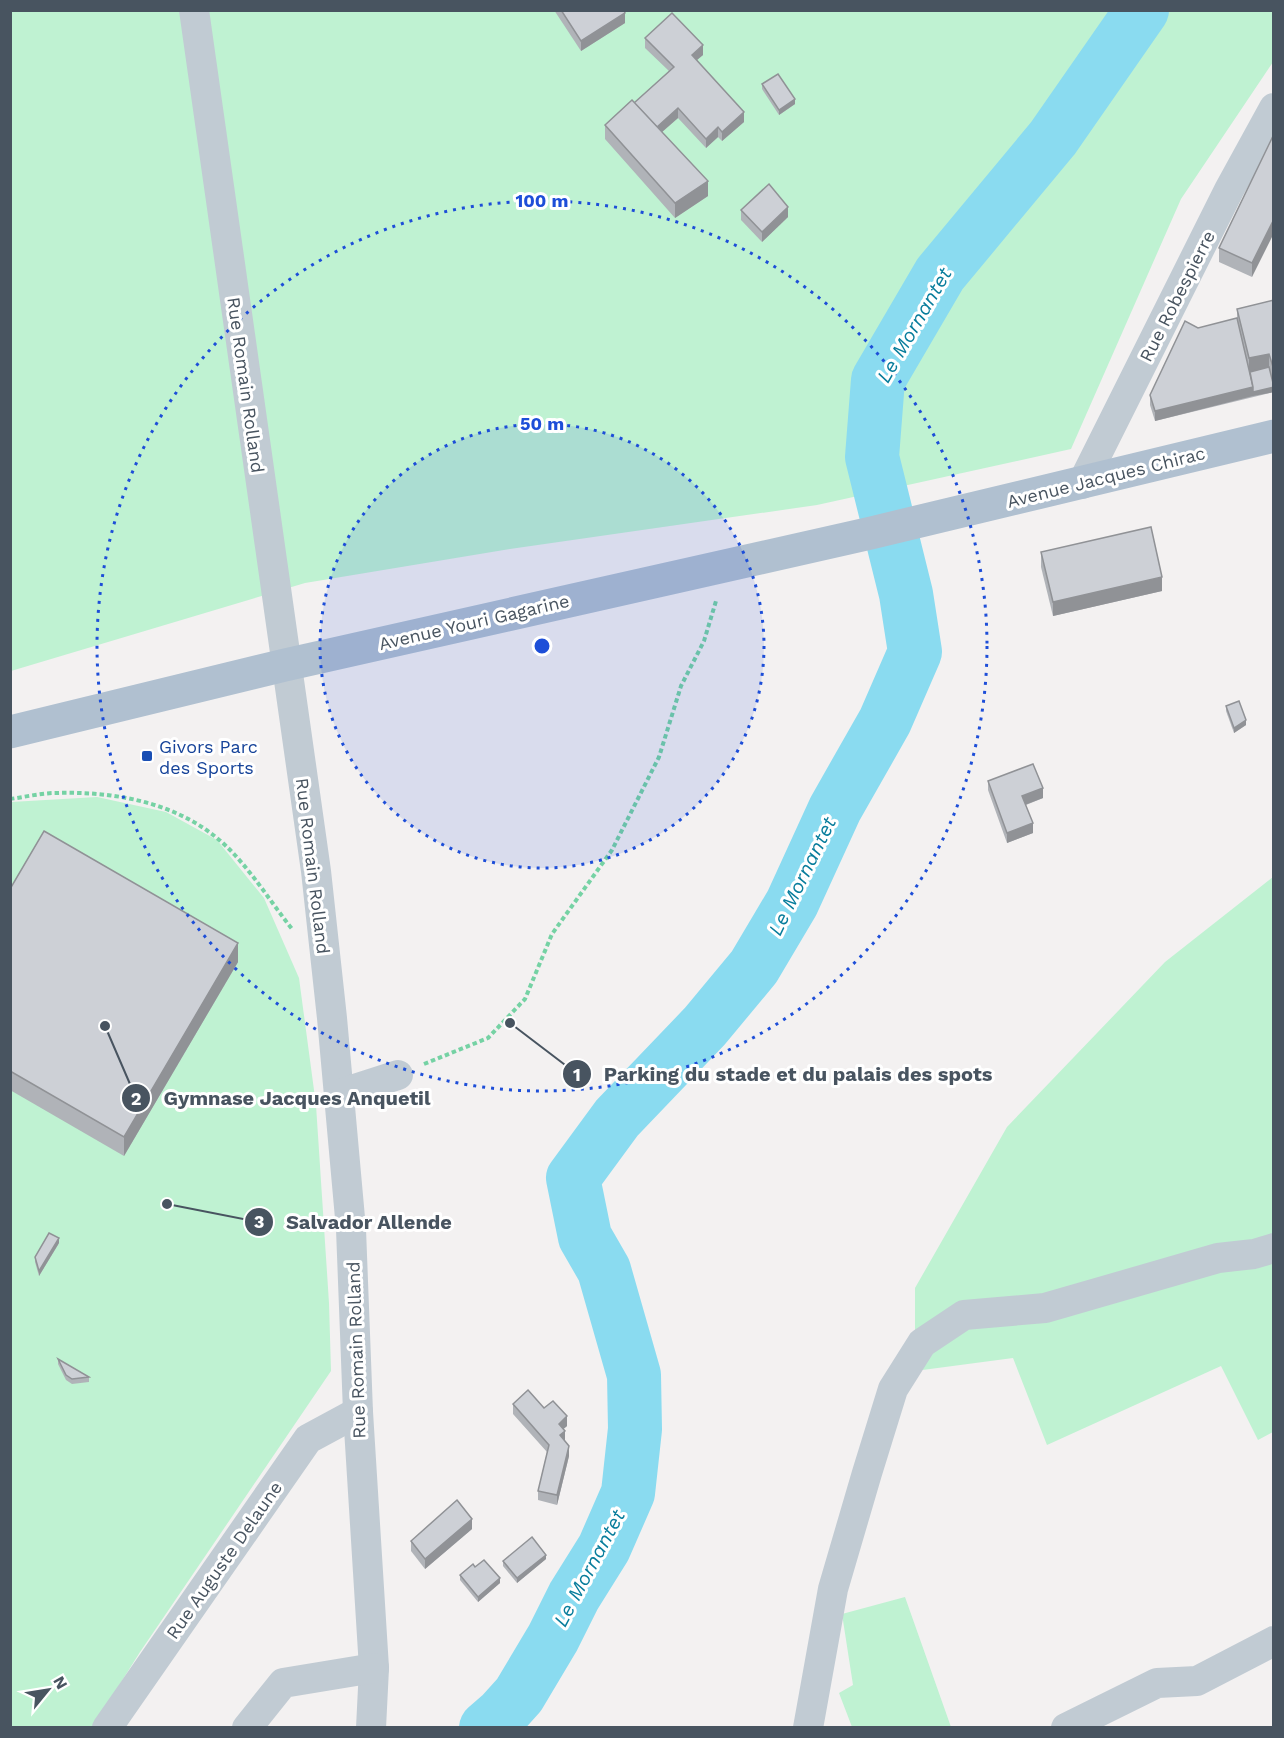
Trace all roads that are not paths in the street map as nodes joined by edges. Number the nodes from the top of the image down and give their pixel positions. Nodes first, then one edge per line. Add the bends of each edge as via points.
1 (194, 10) edge
2 (1274, 108) edge
3 (1274, 436) edge
4 (1082, 484) junction
5 (939, 518) joint
6 (285, 665) junction
7 (10, 732) edge
8 (398, 1075) road end
9 (339, 1094) junction
10 (1274, 1248) edge
11 (358, 1412) junction
12 (1274, 1641) edge
13 (374, 1668) junction
14 (107, 1728) edge
15 (247, 1728) edge
16 (371, 1728) edge
17 (808, 1728) edge
18 (1066, 1728) edge

1 - 6 street, Rue Romain Rolland
2 - 4 street, Rue Robespierre
3 - 4 main road, Avenue Jacques Chirac
4 - 5 main road, Avenue Jacques Chirac
5 - 6 main road, Avenue Youri Gagarine
6 - 7 main road, Avenue Youri Gagarine
6 - 9 street, Rue Romain Rolland via 316,871
8 - 9 street
9 - 11 street, Rue Romain Rolland via 351,1229
10 - 17 street via 1218,1258 1045,1308 964,1315 922,1343 893,1389 848,1536 833,1589
11 - 13 street, Rue Romain Rolland
11 - 14 street, Rue Auguste Delaune via 308,1439
12 - 18 street via 1197,1681 1157,1683
13 - 15 street via 282,1683
13 - 16 street, Rue Romain Rolland

